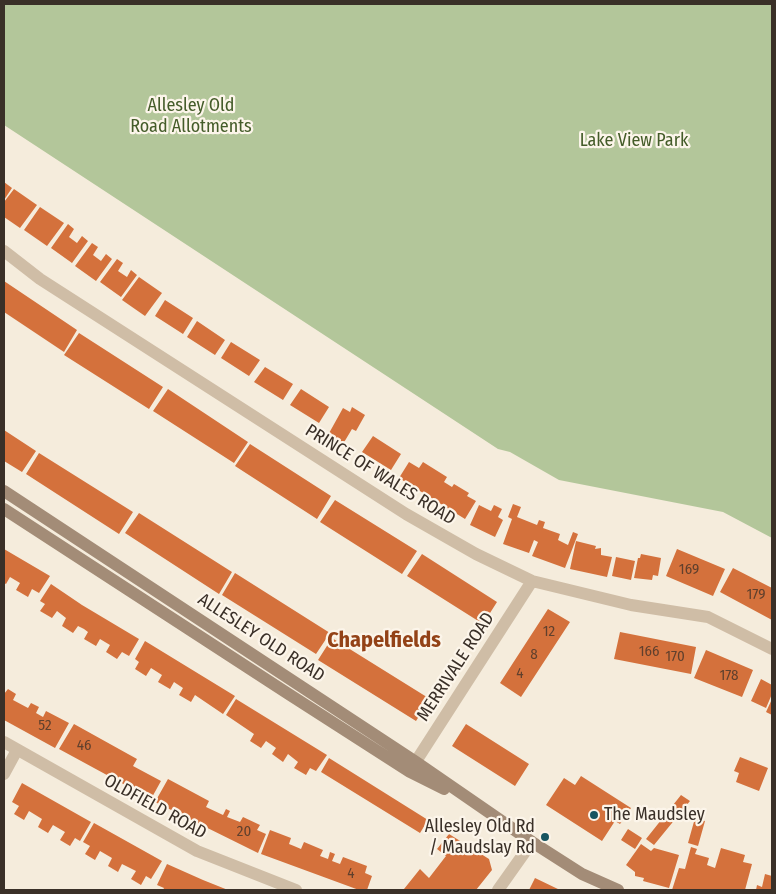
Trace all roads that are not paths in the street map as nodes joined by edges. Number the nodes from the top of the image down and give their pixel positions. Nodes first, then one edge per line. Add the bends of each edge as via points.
1 (4, 252) edge
2 (4, 491) edge
3 (4, 509) edge
4 (97, 552) junction
5 (89, 564) junction
6 (532, 581) junction
7 (772, 649) edge
8 (4, 742) edge
9 (17, 750) junction
10 (413, 767) junction
11 (4, 774) edge
12 (532, 842) junction
13 (296, 890) edge
14 (498, 890) edge
15 (618, 890) edge

1 - 6 street, PRINCE OF WALES ROAD via 40,279 406,514
2 - 4 main road, ALLESLEY OLD ROAD
3 - 5 main road, ALLESLEY OLD ROAD
4 - 5 main road
4 - 10 main road, ALLESLEY OLD ROAD
5 - 10 main road, ALLESLEY OLD ROAD
6 - 7 street, PRINCE OF WALES ROAD via 631,605 708,617
6 - 10 street, MERRIVALE ROAD
8 - 9 street, OLDFIELD ROAD
9 - 11 street
9 - 13 street, OLDFIELD ROAD via 197,852
10 - 12 main road, ALLESLEY OLD ROAD
12 - 14 street
12 - 15 main road, ALLESLEY OLD ROAD via 582,874

